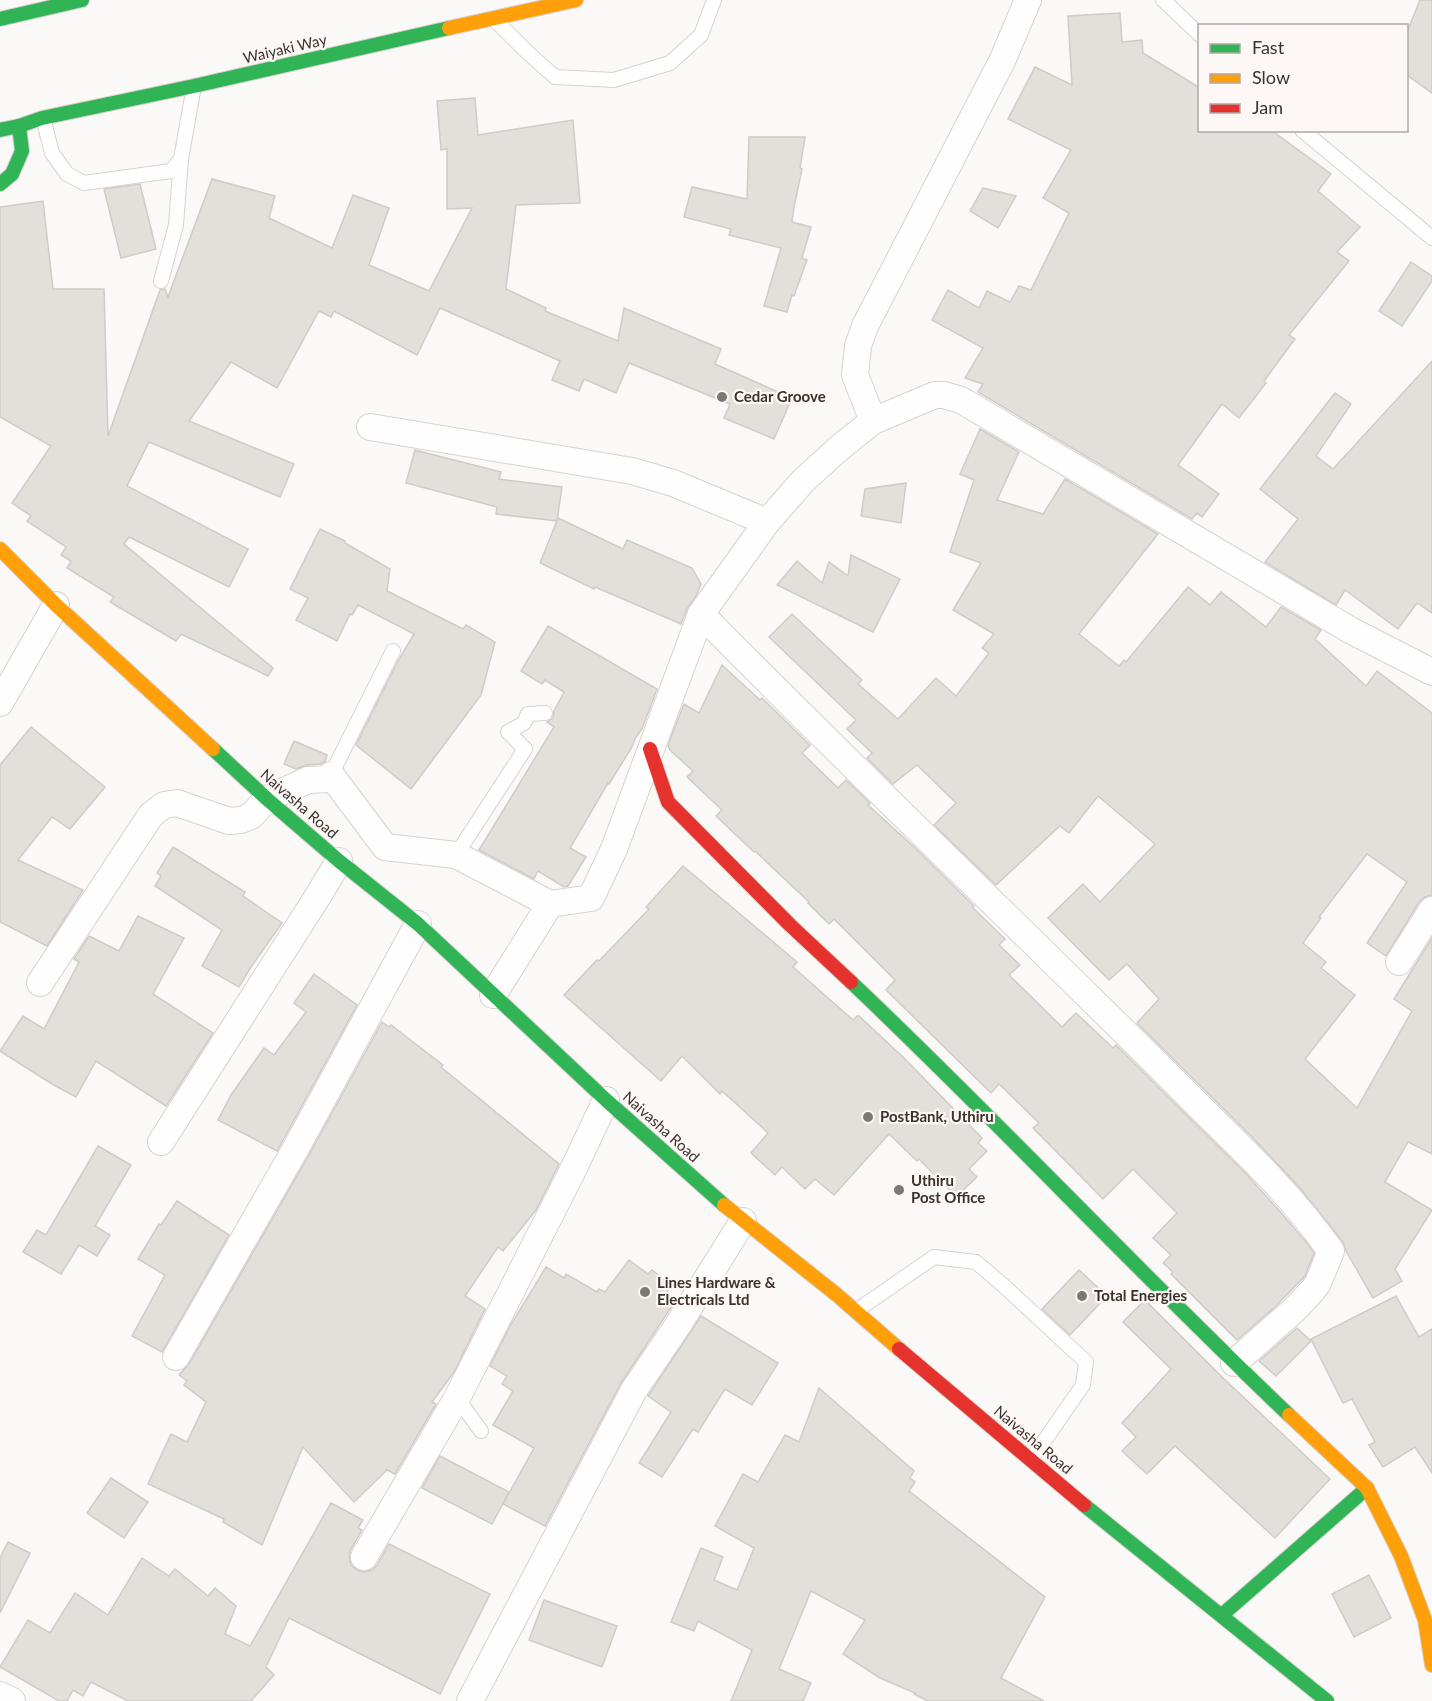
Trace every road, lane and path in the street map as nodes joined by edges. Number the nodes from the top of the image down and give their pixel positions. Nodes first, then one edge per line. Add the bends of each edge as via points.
1 (82, 0) edge
2 (576, 0) edge
3 (714, 0) edge
4 (1028, 0) edge
5 (1163, 0) edge
6 (0, 19) edge
7 (493, 19) junction
8 (1198, 33) edge
9 (194, 86) junction
10 (42, 118) junction
11 (19, 126) junction
12 (0, 130) edge
13 (1304, 132) edge
14 (181, 159) junction
15 (0, 184) edge
16 (1432, 238) edge
17 (161, 281) dead end
18 (873, 421) junction
19 (370, 427) dead end
20 (767, 522) junction
21 (0, 549) edge
22 (56, 605) junction
23 (701, 614) junction
24 (393, 651) dead end
25 (1432, 672) edge
26 (0, 703) edge
27 (545, 713) dead end
28 (650, 749) junction
29 (331, 775) junction
30 (267, 800) junction
31 (456, 855) junction
32 (339, 861) junction
33 (550, 904) junction
34 (1432, 910) edge
35 (418, 924) junction
36 (1399, 962) dead end
37 (40, 983) dead end
38 (493, 995) junction
39 (606, 1100) junction
40 (160, 1142) dead end
41 (743, 1221) junction
42 (856, 1311) junction
43 (176, 1357) dead end
44 (1234, 1363) junction
45 (457, 1398) junction
46 (481, 1431) dead end
47 (1031, 1460) junction
48 (1367, 1488) junction
49 (364, 1557) dead end
50 (1222, 1615) junction
51 (1432, 1665) edge
52 (0, 1695) edge
53 (12, 1701) edge
54 (470, 1701) edge
55 (1327, 1701) edge

1 - 6 main road
2 - 7 main road, Waiyaki Way
3 - 7 lane via 701,36 670,63 614,80 555,76
4 - 18 street via 1002,61 865,326 855,375
5 - 8 lane
7 - 9 main road, Waiyaki Way
9 - 10 main road, Waiyaki Way
9 - 14 lane
10 - 11 main road, Waiyaki Way
10 - 14 lane via 52,153 67,174 84,183 171,171
11 - 12 main road, Waiyaki Way
11 - 15 main road via 22,151 12,174
13 - 16 lane
14 - 17 lane via 176,225
18 - 20 street via 803,481
18 - 25 street via 935,395 961,400 1350,630
19 - 20 street via 632,471 673,483
20 - 23 street
21 - 22 main road, Naivasha Road
22 - 26 street
22 - 30 main road, Naivasha Road
23 - 28 street
23 - 44 street via 1234,1141 1287,1195 1325,1242 1331,1251 1318,1283
24 - 29 lane
27 - 31 lane via 528,714 524,723 508,732 525,749
28 - 33 street via 614,849 591,898
28 - 44 main road via 668,802
29 - 30 street via 331,779 308,780
29 - 31 street via 385,847
30 - 32 main road, Naivasha Road
30 - 37 street via 241,820 229,821 177,803 164,805 151,815
31 - 33 street
32 - 35 main road, Naivasha Road
32 - 40 street
33 - 38 street
34 - 36 street
35 - 38 main road, Naivasha Road
35 - 43 street
38 - 39 main road, Naivasha Road
39 - 41 main road, Naivasha Road
39 - 45 street
41 - 42 main road, Naivasha Road
41 - 54 street via 634,1390
42 - 47 main road, Naivasha Road
42 - 47 lane via 934,1257 976,1262 1086,1362 1083,1385
44 - 48 main road
45 - 46 lane
45 - 49 street
47 - 50 main road, Naivasha Road
48 - 50 main road
48 - 51 main road via 1401,1556 1425,1620
50 - 55 main road, Naivasha Road
52 - 53 street

